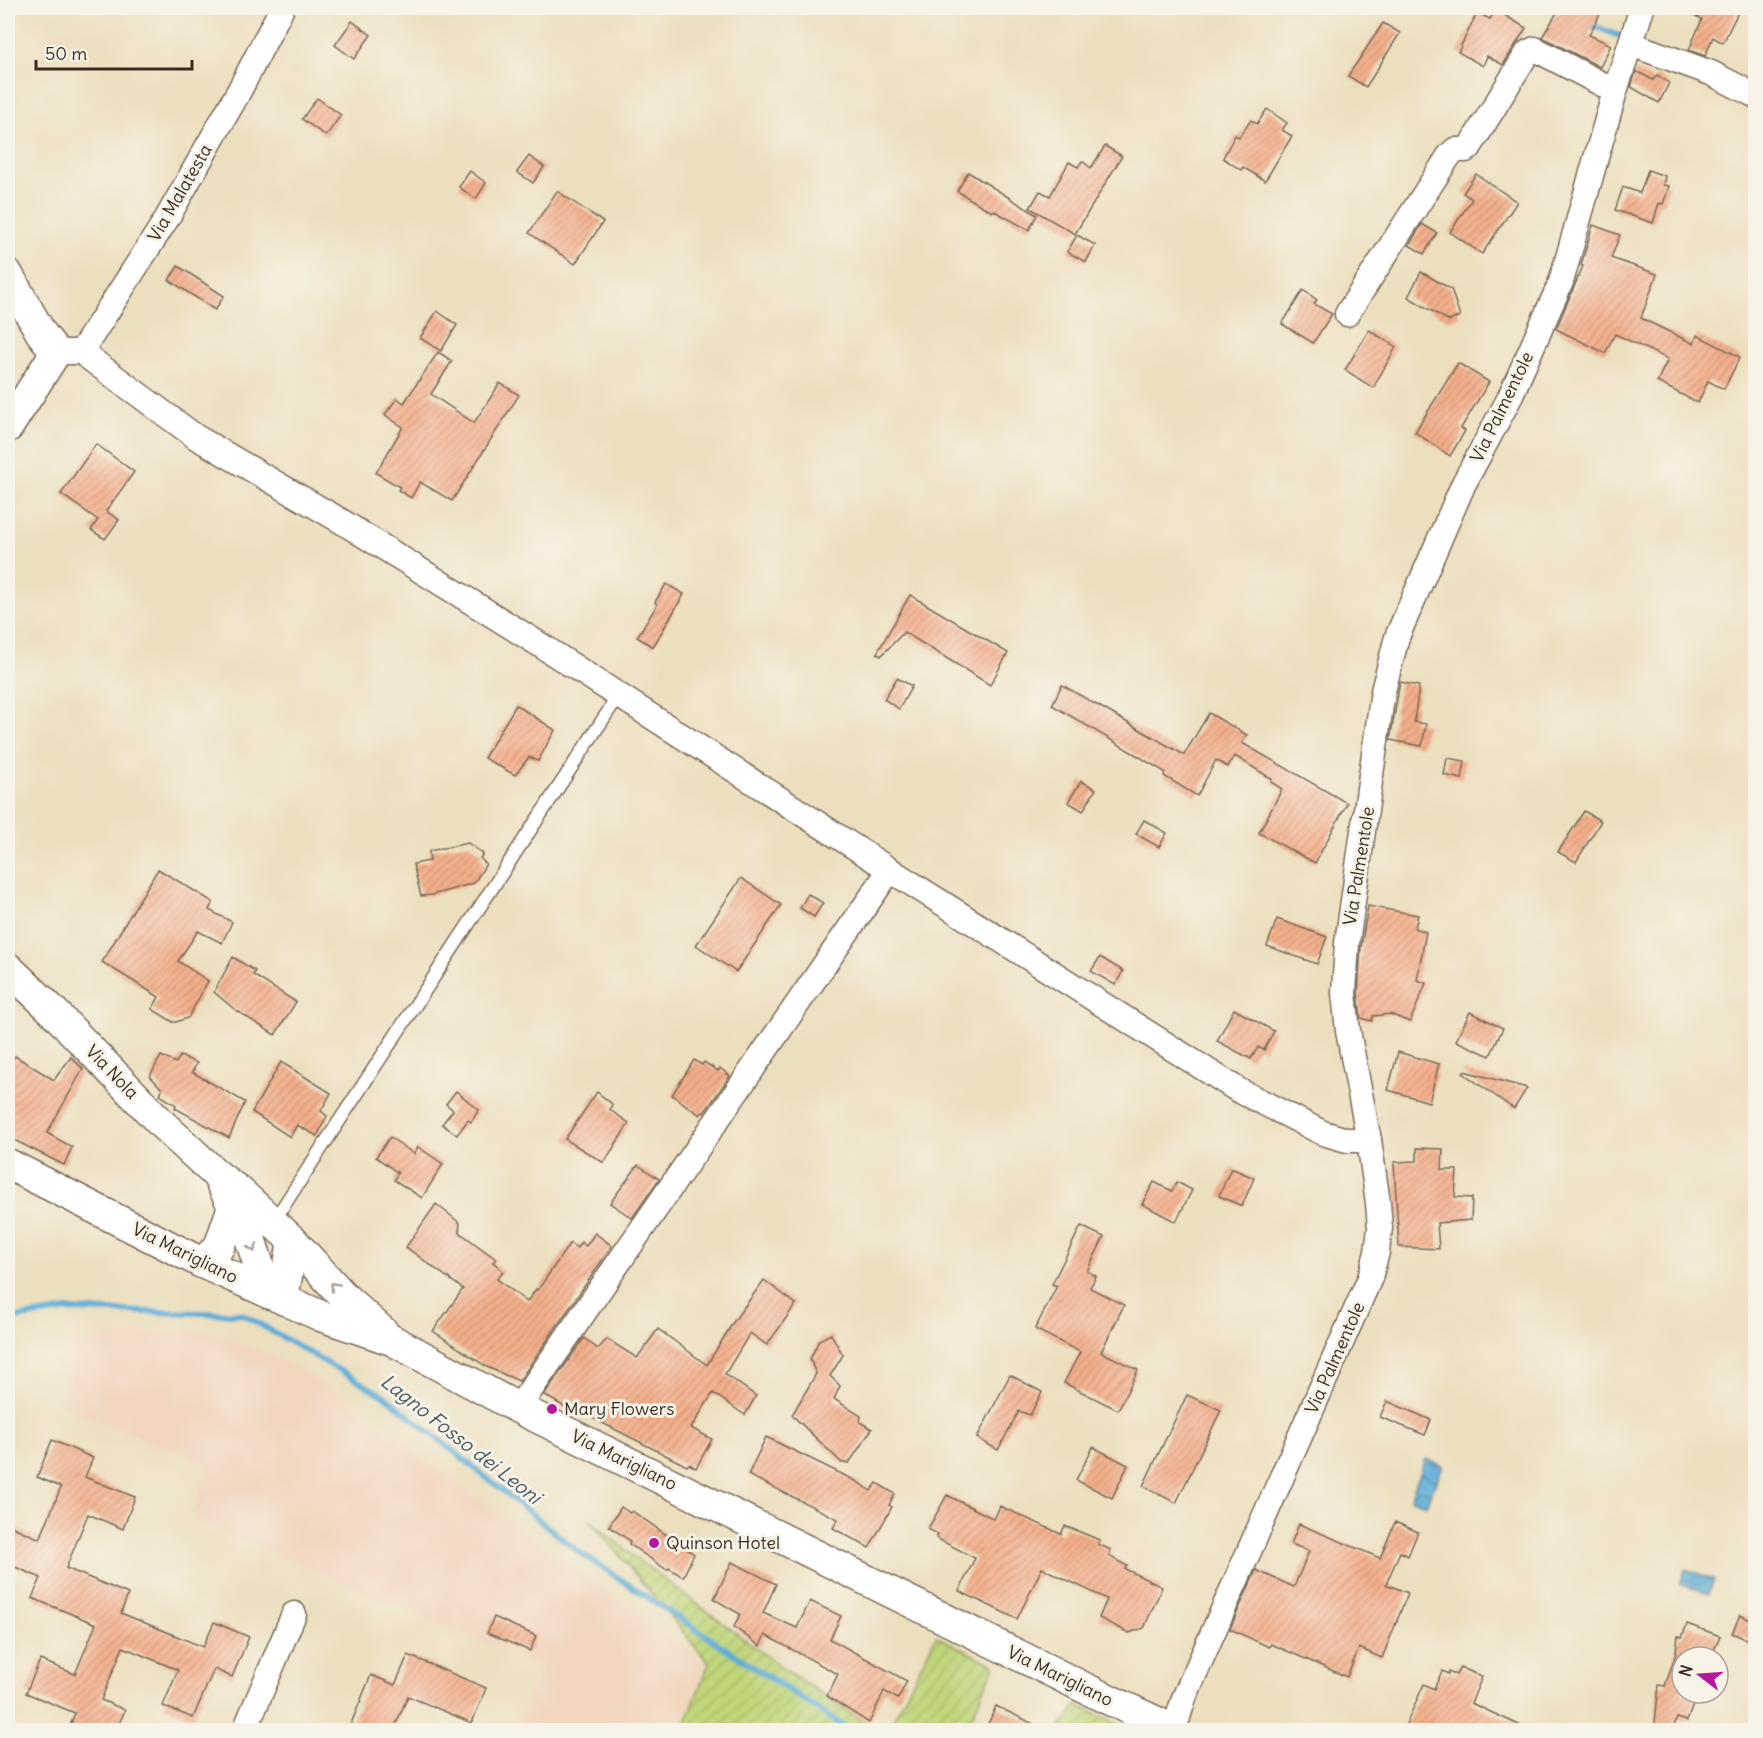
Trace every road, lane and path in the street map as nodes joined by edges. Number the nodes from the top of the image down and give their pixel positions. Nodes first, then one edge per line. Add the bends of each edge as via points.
1 (282, 8) edge
2 (1642, 8) edge
3 (1631, 44) junction
4 (1616, 91) junction
5 (1755, 96) edge
6 (8, 276) edge
7 (1347, 314) dead end
8 (69, 352) junction
9 (8, 427) edge
10 (619, 695) junction
11 (890, 870) junction
12 (8, 968) edge
13 (1369, 1140) junction
14 (8, 1164) edge
15 (217, 1175) junction
16 (233, 1206) junction
17 (282, 1232) junction
18 (202, 1263) junction
19 (275, 1296) junction
20 (392, 1340) junction
21 (518, 1408) junction
22 (294, 1614) dead end
23 (1174, 1730) edge
24 (245, 1731) edge

1 - 8 street, Via Malatesta via 166,220
2 - 3 street, Via Palmentole
3 - 4 street, Via Palmentole
3 - 5 street via 1711,74
4 - 7 street via 1531,50 1469,148 1455,150 1449,156
4 - 13 street, Via Palmentole via 1561,282 1509,399 1464,483 1397,637 1383,691 1347,943 1344,993
6 - 8 street via 41,333
8 - 9 street
8 - 10 street via 196,436 341,521
10 - 11 street
10 - 17 lane
11 - 13 street via 1238,1090 1323,1133 1347,1140
11 - 21 street
12 - 15 street, Via Nola
13 - 23 street, Via Palmentole via 1380,1228 1370,1278 1184,1698
14 - 18 street, Via Marigliano
15 - 16 street, Via Nola
15 - 17 street, Via Nola
16 - 18 street via 219,1247
16 -> 19 street, Via Nola via 244,1220
17 - 19 street
20 -> 17 street, Via Nola
18 - 19 street, Via Marigliano
19 - 20 street, Via Marigliano
20 - 21 street, Via Marigliano
21 - 23 street, Via Marigliano
22 - 24 street

